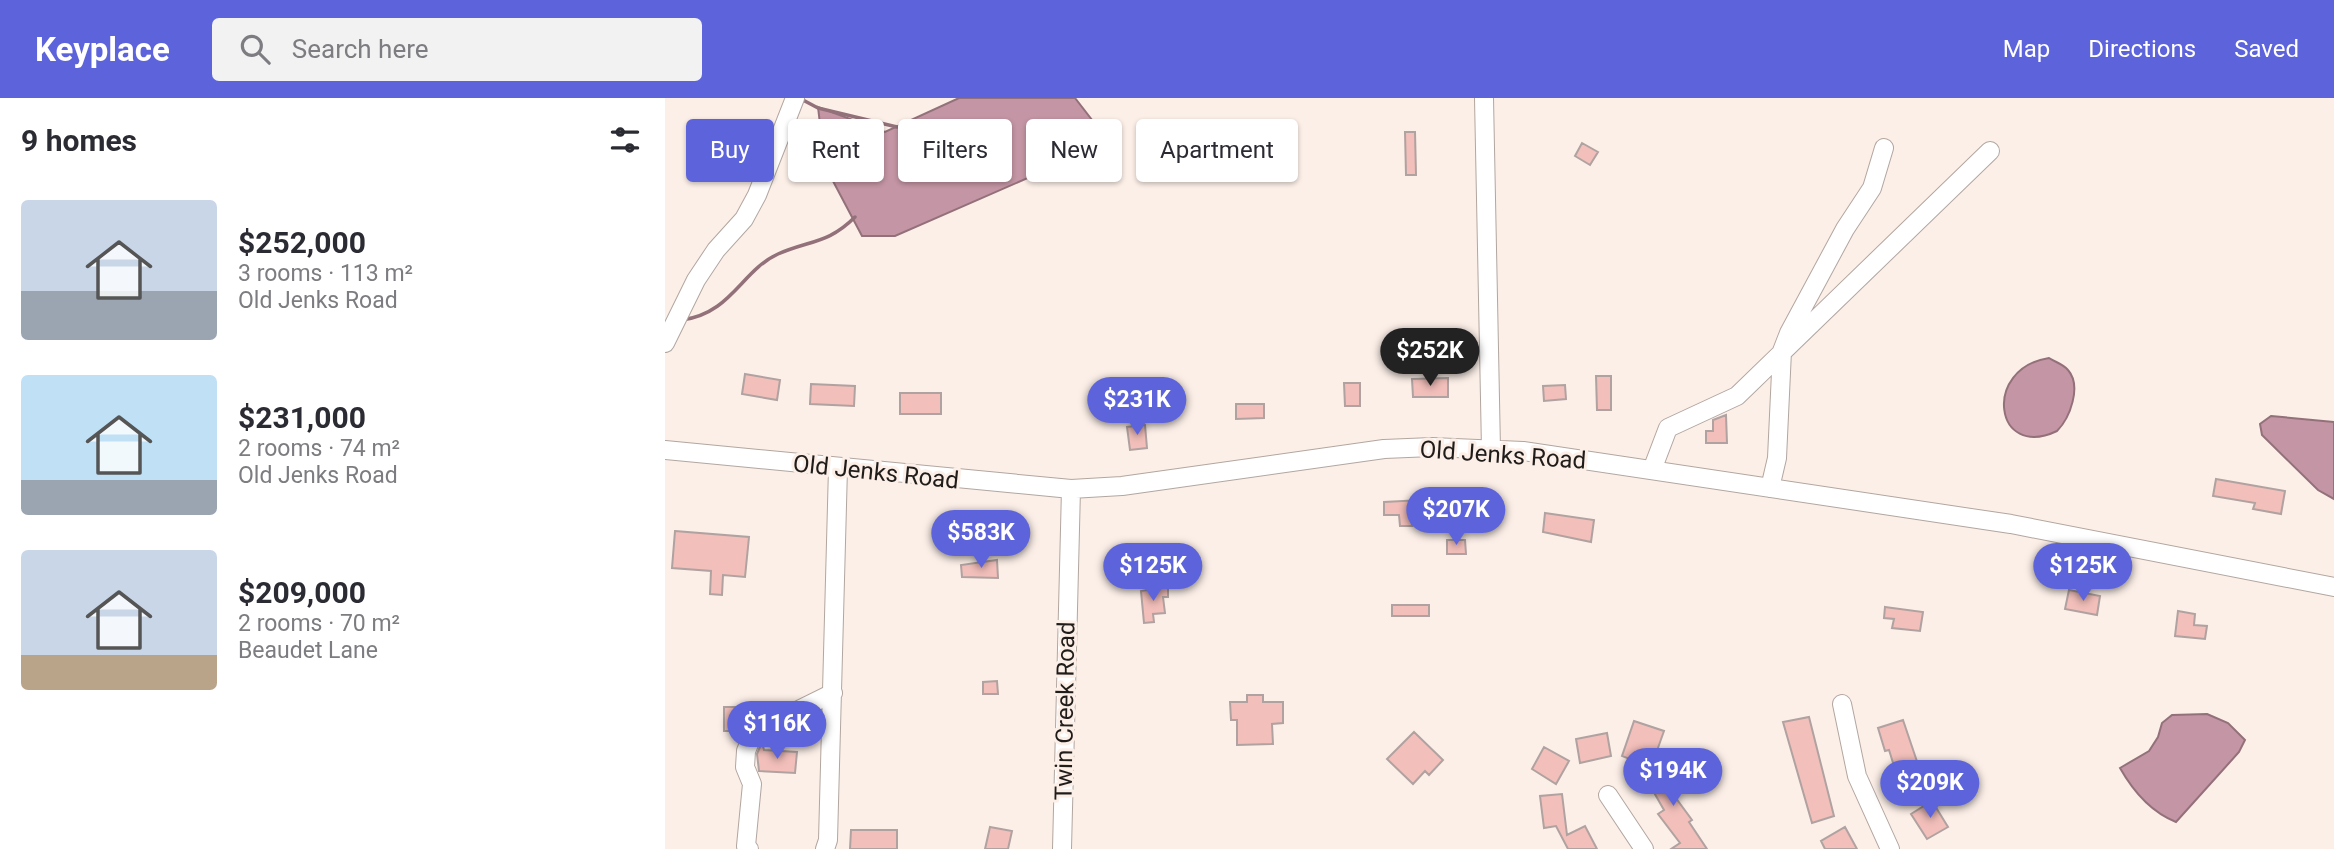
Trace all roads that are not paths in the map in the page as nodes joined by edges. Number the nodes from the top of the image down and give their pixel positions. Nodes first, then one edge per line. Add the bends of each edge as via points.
1 (795, 98) edge
2 (1484, 98) edge
3 (1884, 148) dead end
4 (1990, 151) dead end
5 (665, 343) edge
6 (1782, 351) junction
7 (1490, 449) junction
8 (665, 450) edge
9 (838, 468) junction
10 (1652, 470) junction
11 (1770, 488) junction
12 (1071, 489) junction
13 (2334, 587) edge
14 (833, 693) junction
15 (1842, 704) dead end
16 (1608, 795) dead end
17 (749, 849) edge
18 (825, 849) edge
19 (1062, 849) edge
20 (1644, 849) edge
21 (1891, 849) edge

1 - 5 street via 757,195 696,280
2 - 7 street
3 - 6 street via 1873,188 1845,229
4 - 6 street
6 - 10 street via 1737,396 1668,428
6 - 11 street via 1777,458
7 - 10 street, Old Jenks Road
7 - 12 street, Old Jenks Road via 1384,449
8 - 9 street, Old Jenks Road
9 - 12 street, Old Jenks Road
9 - 14 street
10 - 11 street, Old Jenks Road
11 - 13 street, Old Jenks Road via 2011,524
12 - 19 street, Twin Creek Road
14 - 17 street via 754,732 745,767 752,784
14 - 18 street
15 - 21 street via 1857,776
16 - 20 street

